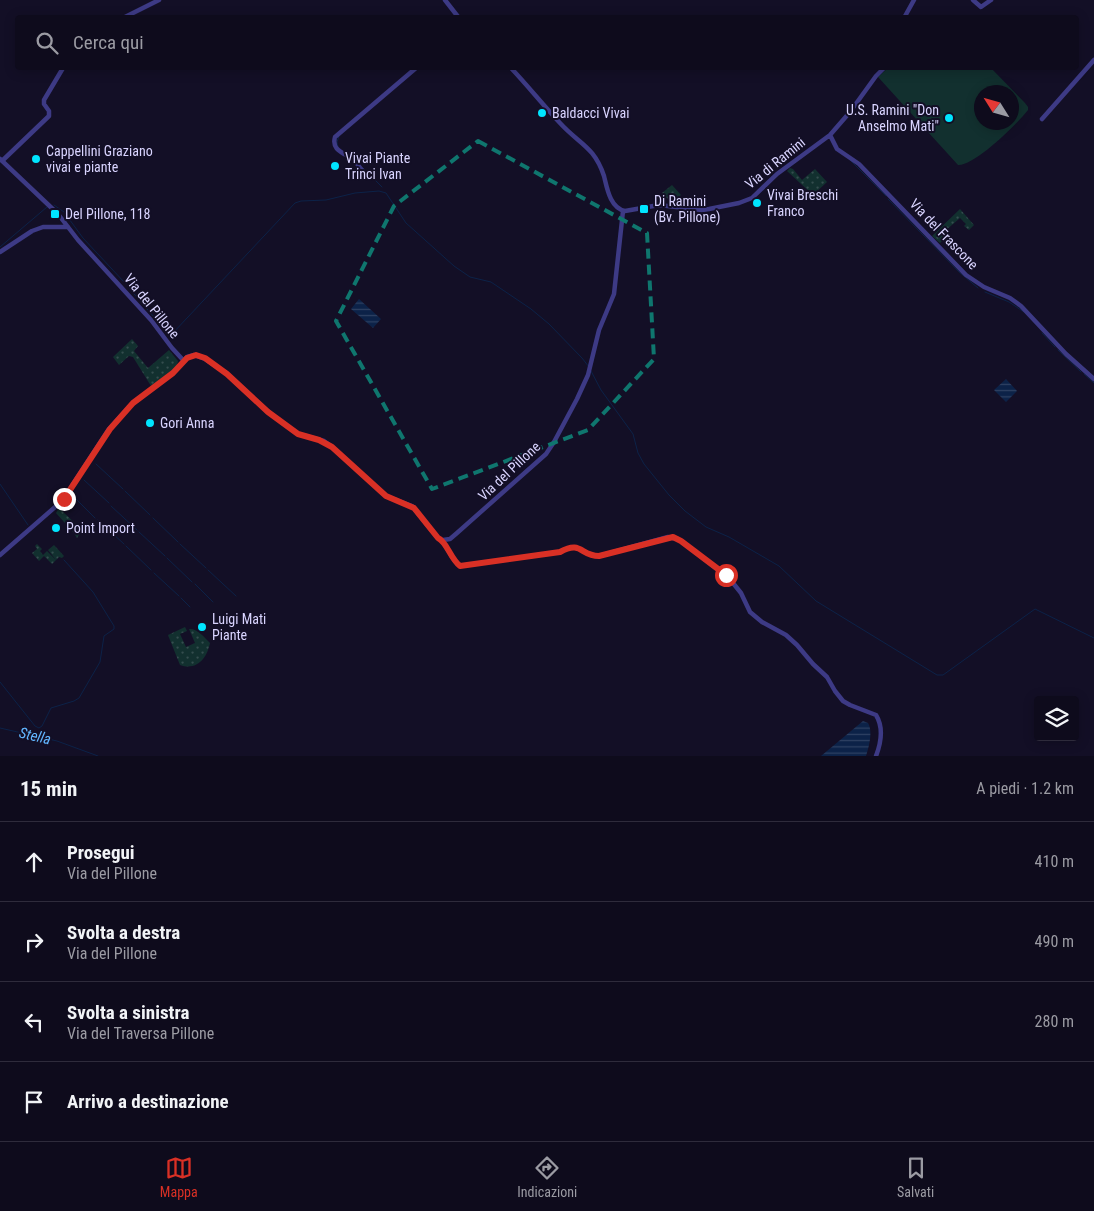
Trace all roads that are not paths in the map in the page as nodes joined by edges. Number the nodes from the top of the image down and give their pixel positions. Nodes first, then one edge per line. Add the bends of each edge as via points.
1 (445, 0) edge
2 (914, 0) edge
3 (973, 0) edge
4 (991, 0) edge
5 (158, 1) edge
6 (129, 15) edge
7 (457, 15) edge
8 (906, 15) edge
9 (1094, 60) edge
10 (63, 70) edge
11 (414, 70) edge
12 (513, 70) edge
13 (882, 70) edge
14 (1042, 119) dead end
15 (830, 135) junction
16 (1, 160) edge
17 (362, 170) dead end
18 (623, 210) junction
19 (68, 227) junction
20 (0, 252) edge
21 (184, 361) junction
22 (1094, 379) edge
23 (443, 540) junction
24 (0, 555) edge
25 (876, 756) edge

1 - 7 street
2 - 8 street
3 - 4 street via 982,7
5 - 6 street
9 - 14 street
10 - 16 street via 43,102 49,116
11 - 17 street via 335,137 336,148
12 - 18 street via 562,126 594,154 612,201
13 - 15 street, Via di Ramini
15 - 18 street, Via di Ramini via 777,174 754,196 739,203 702,210 658,205
15 - 22 street, Via del Frascone via 837,149 867,172 966,275 1021,306
16 - 19 street, Via del Pillone
18 - 23 street, Via del Pillone via 614,291 598,330 588,375 563,425 546,454 454,536
19 - 20 street via 43,227 32,231
19 - 21 street, Via del Pillone
21 - 23 street via 194,355 207,360 290,429 328,444 386,496 414,508
21 - 24 street via 133,403 110,429 62,501
23 - 25 street via 452,558 463,566 560,552 573,547 599,556 668,537 676,538 729,578 750,612 797,645 828,677 843,701 876,715 880,730

